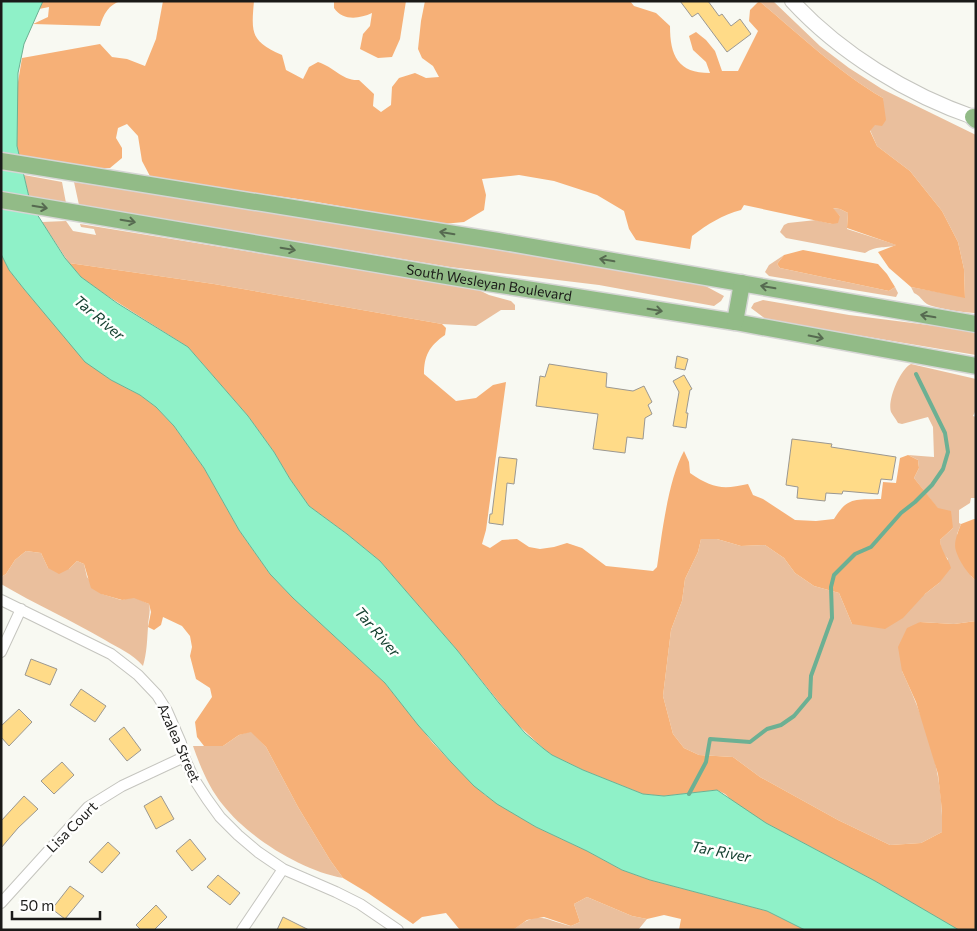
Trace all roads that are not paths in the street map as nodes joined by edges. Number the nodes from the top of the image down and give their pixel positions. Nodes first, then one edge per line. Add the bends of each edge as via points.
1 (792, 1) edge
2 (975, 118) edge
3 (1, 161) edge
4 (1, 200) edge
5 (742, 283) junction
6 (735, 322) junction
7 (972, 322) edge
8 (976, 366) edge
9 (1, 600) edge
10 (21, 609) junction
11 (1, 652) edge
12 (184, 757) junction
13 (283, 869) junction
14 (1, 903) edge
15 (242, 930) edge
16 (398, 930) edge

1 - 2 main road via 826,33 882,73
5 -> 3 highway
4 -> 6 highway, South Wesleyan Boulevard
5 - 6 highway
7 -> 5 highway
6 -> 8 highway, South Wesleyan Boulevard
9 - 10 street, Azalea Street
10 - 11 street
10 - 12 street, Azalea Street via 111,654 138,674 167,711
12 - 13 street, Azalea Street via 194,779 220,817 258,852
12 - 14 street, Lisa Court via 122,786 88,807
13 - 15 street
13 - 16 street, Azalea Street via 360,904

